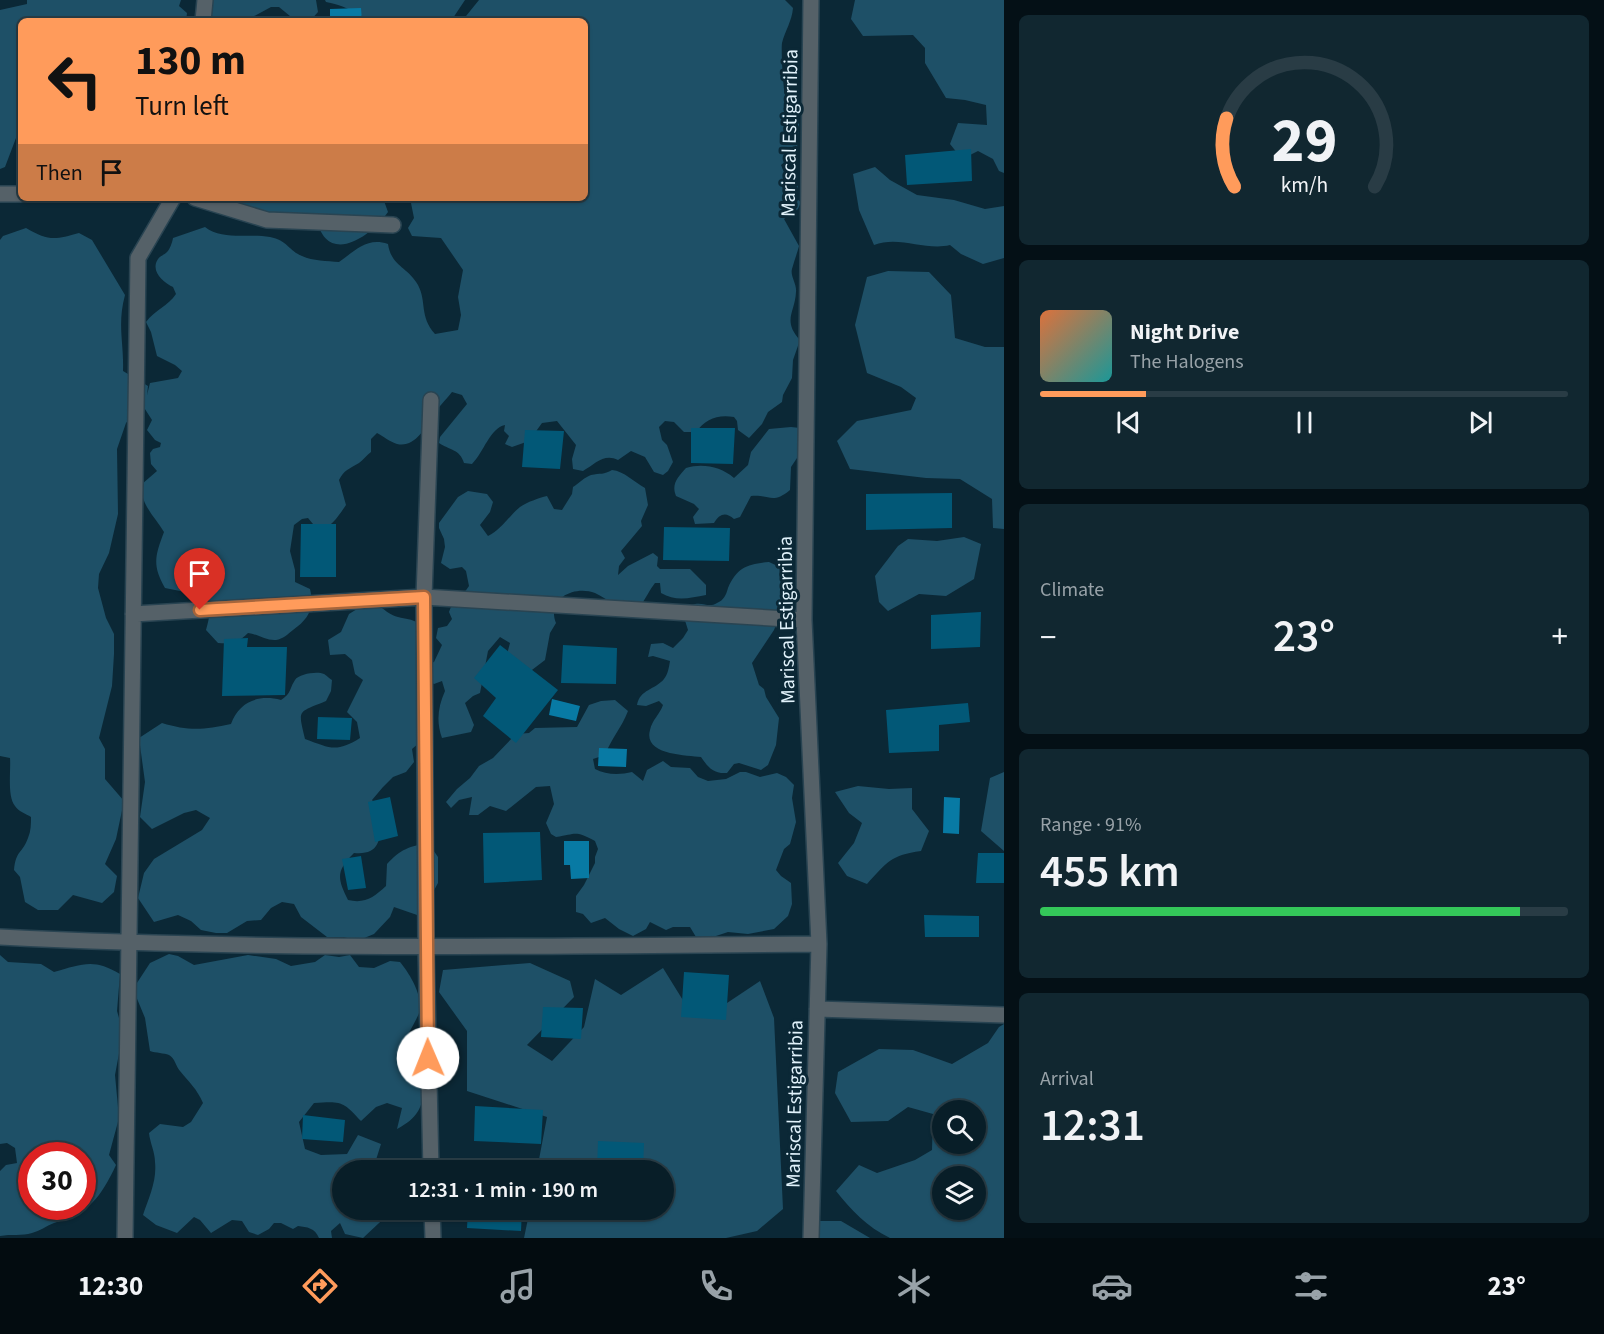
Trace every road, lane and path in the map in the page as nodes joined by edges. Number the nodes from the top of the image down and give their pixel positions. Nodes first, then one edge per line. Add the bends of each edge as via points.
1 (205, 0) edge
2 (811, 0) edge
3 (203, 18) edge
4 (0, 194) edge
5 (18, 194) edge
6 (171, 201) edge
7 (205, 201) edge
8 (393, 225) dead end
9 (430, 400) dead end
10 (424, 597) junction
11 (134, 614) junction
12 (804, 620) junction
13 (0, 937) edge
14 (129, 944) junction
15 (819, 944) junction
16 (426, 947) junction
17 (817, 1009) junction
18 (1004, 1014) edge
19 (431, 1160) edge
20 (432, 1220) edge
21 (125, 1238) edge
22 (433, 1238) edge
23 (811, 1238) edge

1 - 3 street
2 - 12 street, Mariscal Estigarribia
4 - 5 street
6 - 11 street via 138,258
7 - 8 street via 267,220
9 - 10 street
10 - 11 street
10 - 12 street
10 - 16 street
11 - 14 street
12 - 15 street, Mariscal Estigarribia
13 - 14 street
14 - 16 street
14 - 21 street
15 - 16 street
15 - 17 street, Mariscal Estigarribia
16 - 19 street
17 - 18 street
17 - 23 street, Mariscal Estigarribia
20 - 22 street

